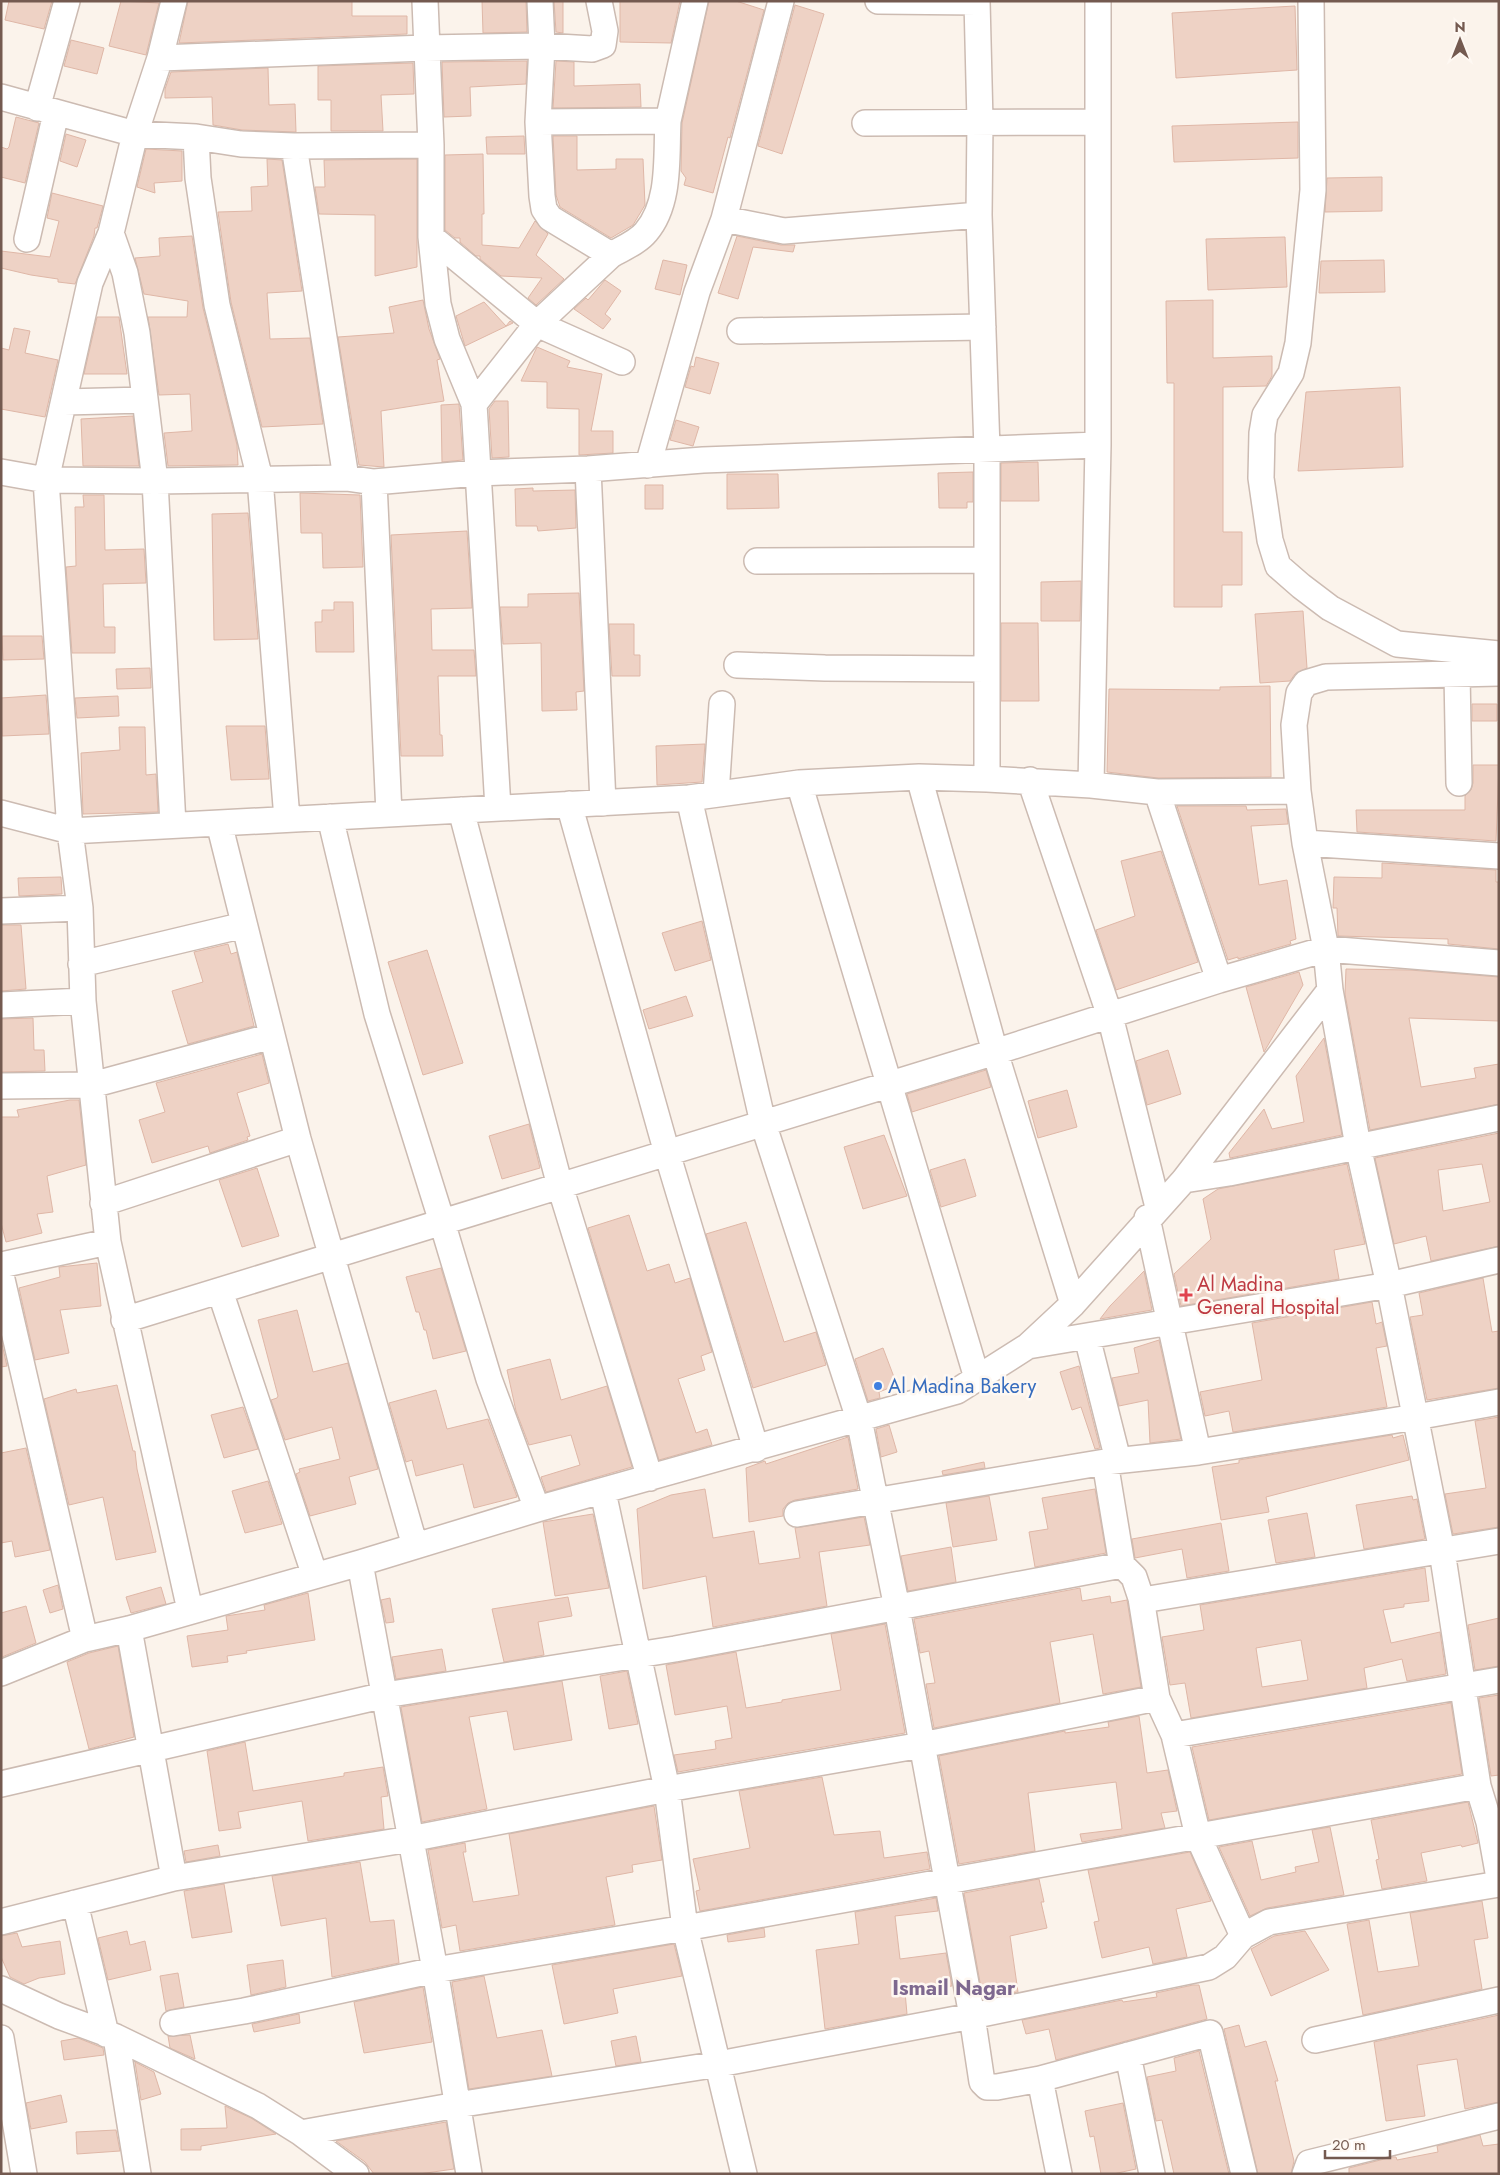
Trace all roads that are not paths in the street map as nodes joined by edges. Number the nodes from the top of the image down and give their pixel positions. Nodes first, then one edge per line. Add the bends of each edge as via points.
1 (67, 1) edge
2 (174, 1) edge
3 (425, 1) edge
4 (540, 1) edge
5 (598, 1) edge
6 (695, 1) edge
7 (781, 1) edge
8 (878, 1) edge
9 (1098, 1) edge
10 (1312, 1) edge
11 (977, 2) edge
12 (542, 46) junction
13 (425, 48) junction
14 (160, 58) junction
15 (1, 97) edge
16 (46, 111) junction
17 (668, 120) junction
18 (538, 122) junction
19 (980, 122) junction
20 (1097, 122) junction
21 (865, 123) dead end
22 (135, 134) junction
23 (196, 137) junction
24 (431, 145) junction
25 (294, 146) junction
26 (979, 215) junction
27 (724, 219) junction
28 (111, 233) junction
29 (431, 237) junction
30 (27, 239) dead end
31 (611, 255) junction
32 (536, 324) junction
33 (983, 327) junction
34 (740, 331) dead end
35 (622, 362) dead end
36 (145, 400) junction
37 (64, 402) junction
38 (474, 404) junction
39 (1098, 445) junction
40 (987, 449) junction
41 (648, 465) junction
42 (588, 469) junction
43 (1, 472) edge
44 (478, 473) junction
45 (346, 478) junction
46 (260, 479) junction
47 (46, 480) junction
48 (155, 481) junction
49 (374, 482) junction
50 (986, 560) junction
51 (757, 561) dead end
52 (1499, 654) edge
53 (737, 665) dead end
54 (987, 669) junction
55 (1457, 673) junction
56 (1499, 673) edge
57 (722, 704) dead end
58 (920, 777) junction
59 (987, 779) junction
60 (1030, 780) junction
61 (799, 783) junction
62 (1459, 783) dead end
63 (1091, 785) junction
64 (1298, 791) junction
65 (1157, 792) junction
66 (716, 794) junction
67 (689, 798) junction
68 (603, 802) junction
69 (570, 804) junction
70 (498, 808) junction
71 (461, 810) junction
72 (1, 813) edge
73 (389, 814) junction
74 (330, 817) junction
75 (287, 819) junction
76 (219, 823) junction
77 (173, 825) junction
78 (70, 831) junction
79 (1305, 843) junction
80 (1499, 856) edge
81 (80, 908) junction
82 (1, 911) edge
83 (244, 925) junction
84 (1326, 949) junction
85 (1499, 963) edge
86 (82, 964) junction
87 (1219, 980) junction
88 (1330, 990) junction
89 (83, 1002) junction
90 (1, 1005) edge
91 (1110, 1016) junction
92 (272, 1036) junction
93 (995, 1052) junction
94 (92, 1085) junction
95 (888, 1085) junction
96 (1, 1086) edge
97 (1499, 1118) edge
98 (763, 1123) junction
99 (298, 1139) junction
100 (1358, 1146) junction
101 (667, 1153) junction
102 (1184, 1180) junction
103 (560, 1186) junction
104 (104, 1203) junction
105 (1152, 1213) junction
106 (442, 1222) junction
107 (108, 1242) junction
108 (332, 1256) junction
109 (1499, 1260) edge
110 (1, 1265) edge
111 (1, 1275) edge
112 (1389, 1285) junction
113 (220, 1291) junction
114 (1072, 1304) junction
115 (124, 1320) junction
116 (1171, 1322) junction
117 (1087, 1337) junction
118 (1028, 1346) junction
119 (977, 1378) junction
120 (1499, 1402) edge
121 (1416, 1417) junction
122 (859, 1419) junction
123 (756, 1449) junction
124 (1198, 1452) junction
125 (1112, 1461) junction
126 (650, 1478) junction
127 (603, 1492) junction
128 (875, 1500) junction
129 (537, 1509) junction
130 (797, 1514) dead end
131 (1499, 1541) edge
132 (415, 1546) junction
133 (1442, 1551) junction
134 (360, 1563) junction
135 (1122, 1565) junction
136 (315, 1576) junction
137 (1142, 1598) junction
138 (897, 1608) junction
139 (190, 1610) junction
140 (129, 1629) junction
141 (85, 1639) junction
142 (640, 1655) junction
143 (1, 1673) edge
144 (1499, 1680) edge
145 (1464, 1687) junction
146 (385, 1695) junction
147 (1157, 1698) junction
148 (1174, 1735) junction
149 (922, 1745) junction
150 (151, 1748) junction
151 (1, 1784) edge
152 (1478, 1786) junction
153 (667, 1789) junction
154 (1494, 1821) edge
155 (1198, 1836) junction
156 (410, 1839) junction
157 (174, 1878) junction
158 (1499, 1878) edge
159 (946, 1881) junction
160 (1499, 1884) edge
161 (75, 1903) junction
162 (1, 1922) edge
163 (686, 1928) junction
164 (1243, 1936) junction
165 (435, 1970) junction
166 (1, 1989) edge
167 (1499, 2000) edge
168 (972, 2016) junction
169 (173, 2023) dead end
170 (111, 2035) junction
171 (1, 2038) edge
172 (1315, 2040) dead end
173 (1128, 2055) junction
174 (719, 2064) junction
175 (1040, 2078) junction
176 (457, 2105) junction
177 (1499, 2116) edge
178 (301, 2133) junction
179 (24, 2174) edge
180 (138, 2174) edge
181 (356, 2174) edge
182 (469, 2174) edge
183 (744, 2174) edge
184 (1059, 2174) edge
185 (1152, 2174) edge
186 (1244, 2174) edge
187 (1305, 2174) edge

1 - 16 street
2 - 14 street
3 - 13 street
4 - 12 street
5 - 12 street via 605,30 603,45 592,50
6 - 17 street
7 - 27 street
8 - 11 street
9 - 20 street
10 - 52 street via 1313,190 1298,343 1291,374 1265,414 1262,433 1261,478 1270,540 1278,566 1301,586 1330,608 1398,644
11 - 19 street
12 - 13 street
12 - 18 street
13 - 14 street
13 - 24 street
14 - 22 street
15 - 16 street
16 - 22 street
16 - 30 street
17 - 18 street
17 - 31 street via 664,197 654,221 646,233
18 - 31 street via 544,209 561,227
19 - 20 street
19 - 21 street
19 - 26 street
20 - 39 street
22 - 23 street
22 - 28 street
23 - 25 street via 241,144
23 - 46 street via 198,178 217,305
24 - 25 street
24 - 29 street
25 - 45 street
26 - 27 street via 784,231
26 - 33 street
27 - 41 street via 697,292
28 - 36 street via 125,273 137,333
28 - 37 street via 90,283
29 - 32 street
29 - 38 street via 438,304 447,339
31 - 32 street
32 - 35 street
32 - 38 street
33 - 34 street
33 - 40 street
36 - 37 street
36 - 48 street
37 - 47 street
38 - 44 street
39 - 40 street
39 - 63 street
40 - 41 street
40 - 50 street
41 - 42 street
42 - 44 street
42 - 68 street
43 - 47 street
44 - 49 street
44 - 70 street
45 - 46 street
45 - 49 street
46 - 48 street
46 - 75 street
47 - 48 street
47 - 78 street
48 - 77 street
49 - 73 street
50 - 51 street
50 - 54 street
53 - 54 street
54 - 59 street
55 - 56 street
55 - 62 street
55 - 64 street via 1326,677 1306,683 1299,693 1294,714
57 - 66 street
58 - 59 street
58 - 61 street
58 - 93 street
59 - 60 street
60 - 63 street
60 - 91 street
61 - 66 street
61 - 95 street
63 - 65 street
64 - 65 street
64 - 79 street
65 - 87 street
66 - 67 street
67 - 68 street
67 - 98 street
68 - 69 street
69 - 70 street
69 - 101 street
70 - 71 street
71 - 73 street
71 - 103 street
72 - 78 street
73 - 74 street
74 - 75 street
74 - 106 street via 377,1014
75 - 76 street
76 - 77 street
76 - 83 street
77 - 78 street
78 - 81 street
79 - 80 street
79 - 84 street
81 - 82 street
81 - 86 street
83 - 86 street
83 - 92 street
84 - 85 street
84 - 87 street
84 - 88 street
86 - 89 street
87 - 91 street
88 - 100 street
88 - 102 street
89 - 90 street
89 - 94 street
91 - 93 street
91 - 105 street
92 - 94 street
92 - 99 street
93 - 95 street
93 - 114 street
94 - 96 street
94 - 104 street
95 - 98 street
95 - 119 street
97 - 100 street
98 - 101 street
98 - 122 street
99 - 104 street
99 - 108 street
100 - 102 street
100 - 112 street
101 - 103 street
101 - 123 street
102 - 105 street
103 - 106 street
103 - 126 street
104 - 107 street
105 - 114 street
105 - 116 street
106 - 108 street
106 - 129 street via 489,1379
107 - 110 street
107 - 115 street
108 - 113 street
108 - 132 street
109 - 112 street
111 - 141 street
112 - 116 street
112 - 121 street
113 - 115 street
113 - 136 street
114 - 118 street
115 - 139 street
116 - 117 street
116 - 124 street
117 - 118 street
117 - 125 street
118 - 119 street
119 - 122 street via 957,1391
120 - 121 street
121 - 124 street
121 - 133 street
122 - 123 street
122 - 128 street
123 - 126 street
124 - 125 street
125 - 128 street
125 - 135 street
126 - 127 street
127 - 129 street
127 - 142 street
128 - 130 street
128 - 138 street
129 - 132 street
131 - 133 street
132 - 134 street
133 - 137 street
133 - 145 street
134 - 136 street
134 - 146 street
135 - 137 street via 1134,1577
135 - 138 street
136 - 139 street
137 - 147 street
138 - 142 street
138 - 149 street
139 - 140 street
140 - 141 street
140 - 150 street
141 - 143 street
142 - 146 street
142 - 153 street
144 - 145 street
145 - 148 street
145 - 152 street
146 - 150 street
146 - 156 street
147 - 148 street
147 - 149 street
148 - 155 street
149 - 153 street
149 - 159 street
150 - 151 street
150 - 157 street
152 - 154 street
152 - 155 street
153 - 156 street
153 - 163 street
154 - 158 street
155 - 159 street
155 - 164 street
156 - 157 street
156 - 165 street
157 - 161 street
159 - 163 street
159 - 168 street
160 - 164 street via 1270,1922
161 - 162 street
161 - 170 street
163 - 165 street
163 - 174 street
164 - 168 street via 1225,1957 1209,1967
165 - 169 street
165 - 176 street
166 - 170 street via 59,2016
167 - 172 street
168 - 174 street
168 - 175 street via 982,2082 987,2087 997,2088
170 - 178 street via 258,2106
170 - 180 street
171 - 179 street
173 - 175 street
173 - 185 street
173 - 186 street via 1210,2033
174 - 176 street
174 - 183 street
175 - 184 street
176 - 178 street
176 - 182 street
177 - 187 street via 1309,2163
178 - 181 street

